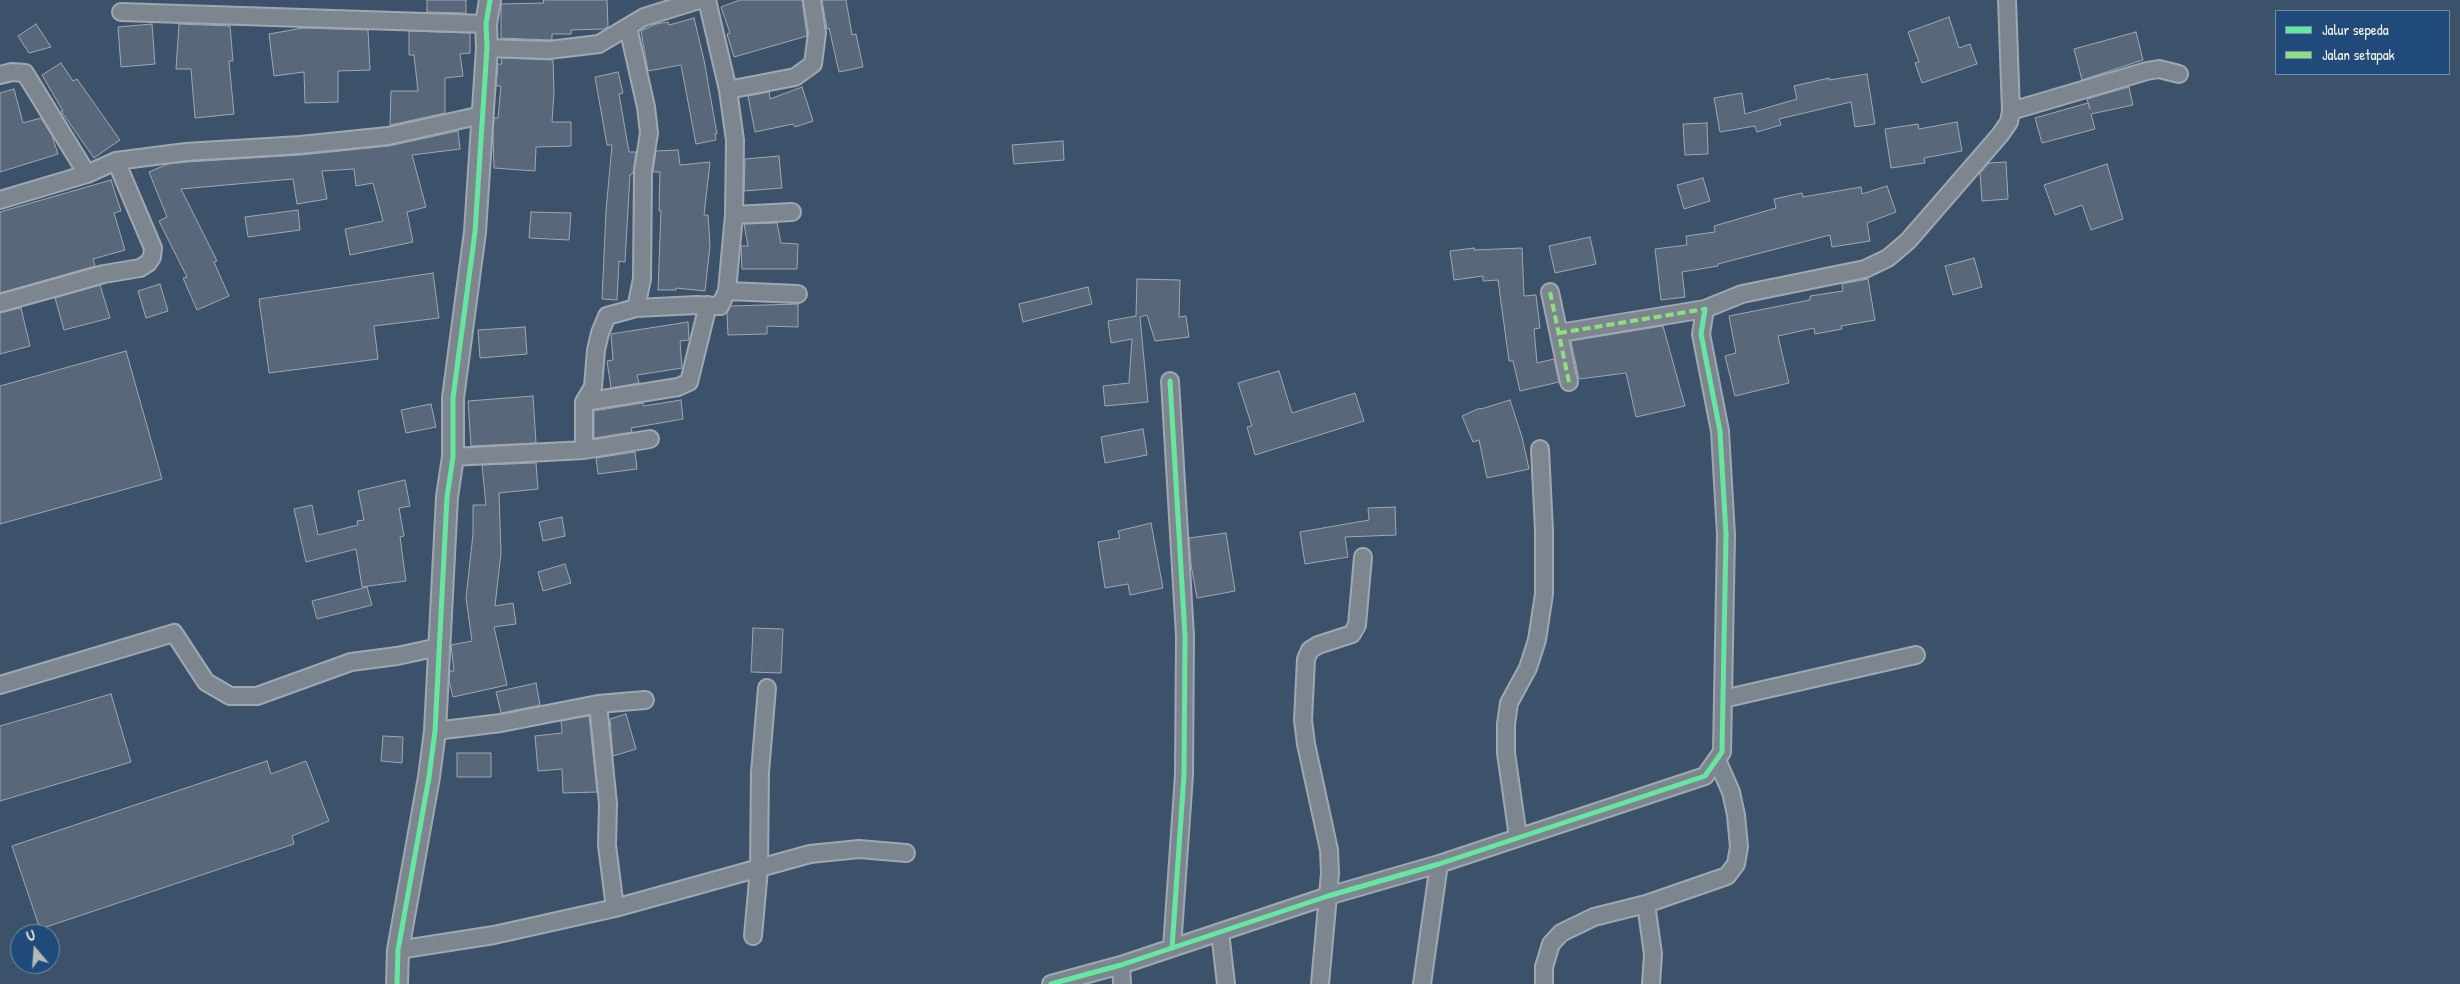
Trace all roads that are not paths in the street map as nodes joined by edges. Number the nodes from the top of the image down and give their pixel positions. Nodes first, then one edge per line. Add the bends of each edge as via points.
1 (490, 0) edge
2 (699, 0) edge
3 (707, 0) edge
4 (812, 0) edge
5 (2007, 0) edge
6 (121, 12) dead end
7 (486, 24) junction
8 (628, 27) junction
9 (487, 48) junction
10 (2179, 74) dead end
11 (0, 75) edge
12 (728, 90) junction
13 (2011, 111) junction
14 (482, 115) junction
15 (116, 161) junction
16 (87, 174) junction
17 (0, 200) edge
18 (792, 212) dead end
19 (734, 214) junction
20 (727, 291) junction
21 (1550, 292) dead end
22 (798, 294) dead end
23 (0, 303) edge
24 (708, 305) junction
25 (636, 308) junction
26 (1705, 308) junction
27 (1559, 333) junction
28 (1170, 381) dead end
29 (1569, 382) dead end
30 (584, 402) junction
31 (650, 439) dead end
32 (1540, 449) dead end
33 (584, 450) junction
34 (453, 457) junction
35 (1363, 557) dead end
36 (439, 647) junction
37 (1916, 655) dead end
38 (0, 685) edge
39 (767, 688) dead end
40 (1723, 699) junction
41 (645, 700) dead end
42 (598, 704) junction
43 (435, 731) junction
44 (1717, 760) junction
45 (1518, 837) junction
46 (906, 853) dead end
47 (1439, 864) junction
48 (760, 869) junction
49 (1328, 896) junction
50 (1646, 904) junction
51 (615, 908) junction
52 (1220, 932) junction
53 (753, 936) dead end
54 (1172, 948) junction
55 (398, 950) junction
56 (1121, 965) junction
57 (397, 984) edge
58 (1051, 984) edge
59 (1122, 984) edge
60 (1226, 984) edge
61 (1320, 984) edge
62 (1422, 984) edge
63 (1544, 984) edge
64 (1651, 984) edge

1 - 7 street
2 - 8 street via 644,17
3 - 12 street
4 - 12 street via 817,33 813,64 795,77
5 - 13 street
6 - 7 street
7 - 9 street
8 - 9 street via 599,44 549,50
8 - 25 street via 650,133 643,171 642,279
9 - 14 street
10 - 13 street via 2158,69
11 - 16 street via 25,73
12 - 19 street via 735,140
13 - 26 street via 2009,122 2000,135 1908,241 1888,258 1866,269 1742,294
14 - 15 street via 388,136 186,152
14 - 34 street via 475,232 453,398
15 - 16 street
15 - 23 street via 153,248 148,263 140,268 104,274
16 - 17 street
18 - 19 street
19 - 20 street
20 - 22 street
20 - 24 street via 720,306
21 - 27 street
24 - 25 street
24 - 30 street via 689,382
25 - 30 street via 607,316 596,350 593,387
26 - 27 street
26 - 40 street via 1701,334 1723,458 1726,535
27 - 29 street
28 - 54 street via 1185,636 1184,775
30 - 33 street
31 - 33 street
32 - 45 street via 1544,594 1538,640 1528,668 1509,703 1506,724 1506,753
33 - 34 street
34 - 36 street via 447,497
35 - 49 street via 1357,625 1352,634 1318,645 1310,650 1306,659 1303,720 1329,850
36 - 38 street via 351,662 257,696 230,696 206,682 174,633
36 - 43 street
37 - 40 street
39 - 48 street via 760,772
40 - 44 street via 1722,752
41 - 42 street
42 - 43 street via 501,723
42 - 51 street via 608,804 607,845
43 - 55 street
44 - 45 street via 1705,776
44 - 50 street via 1731,792 1736,815 1739,847 1736,864 1727,876
45 - 47 street
46 - 48 street via 832,850
47 - 49 street
47 - 62 street
48 - 51 street
48 - 53 street
49 - 52 street
49 - 61 street
50 - 63 street via 1594,918 1561,933 1551,944 1544,967
50 - 64 street via 1652,954
51 - 55 street via 494,935
52 - 54 street
52 - 60 street
54 - 56 street
55 - 57 street
56 - 58 street
56 - 59 street

